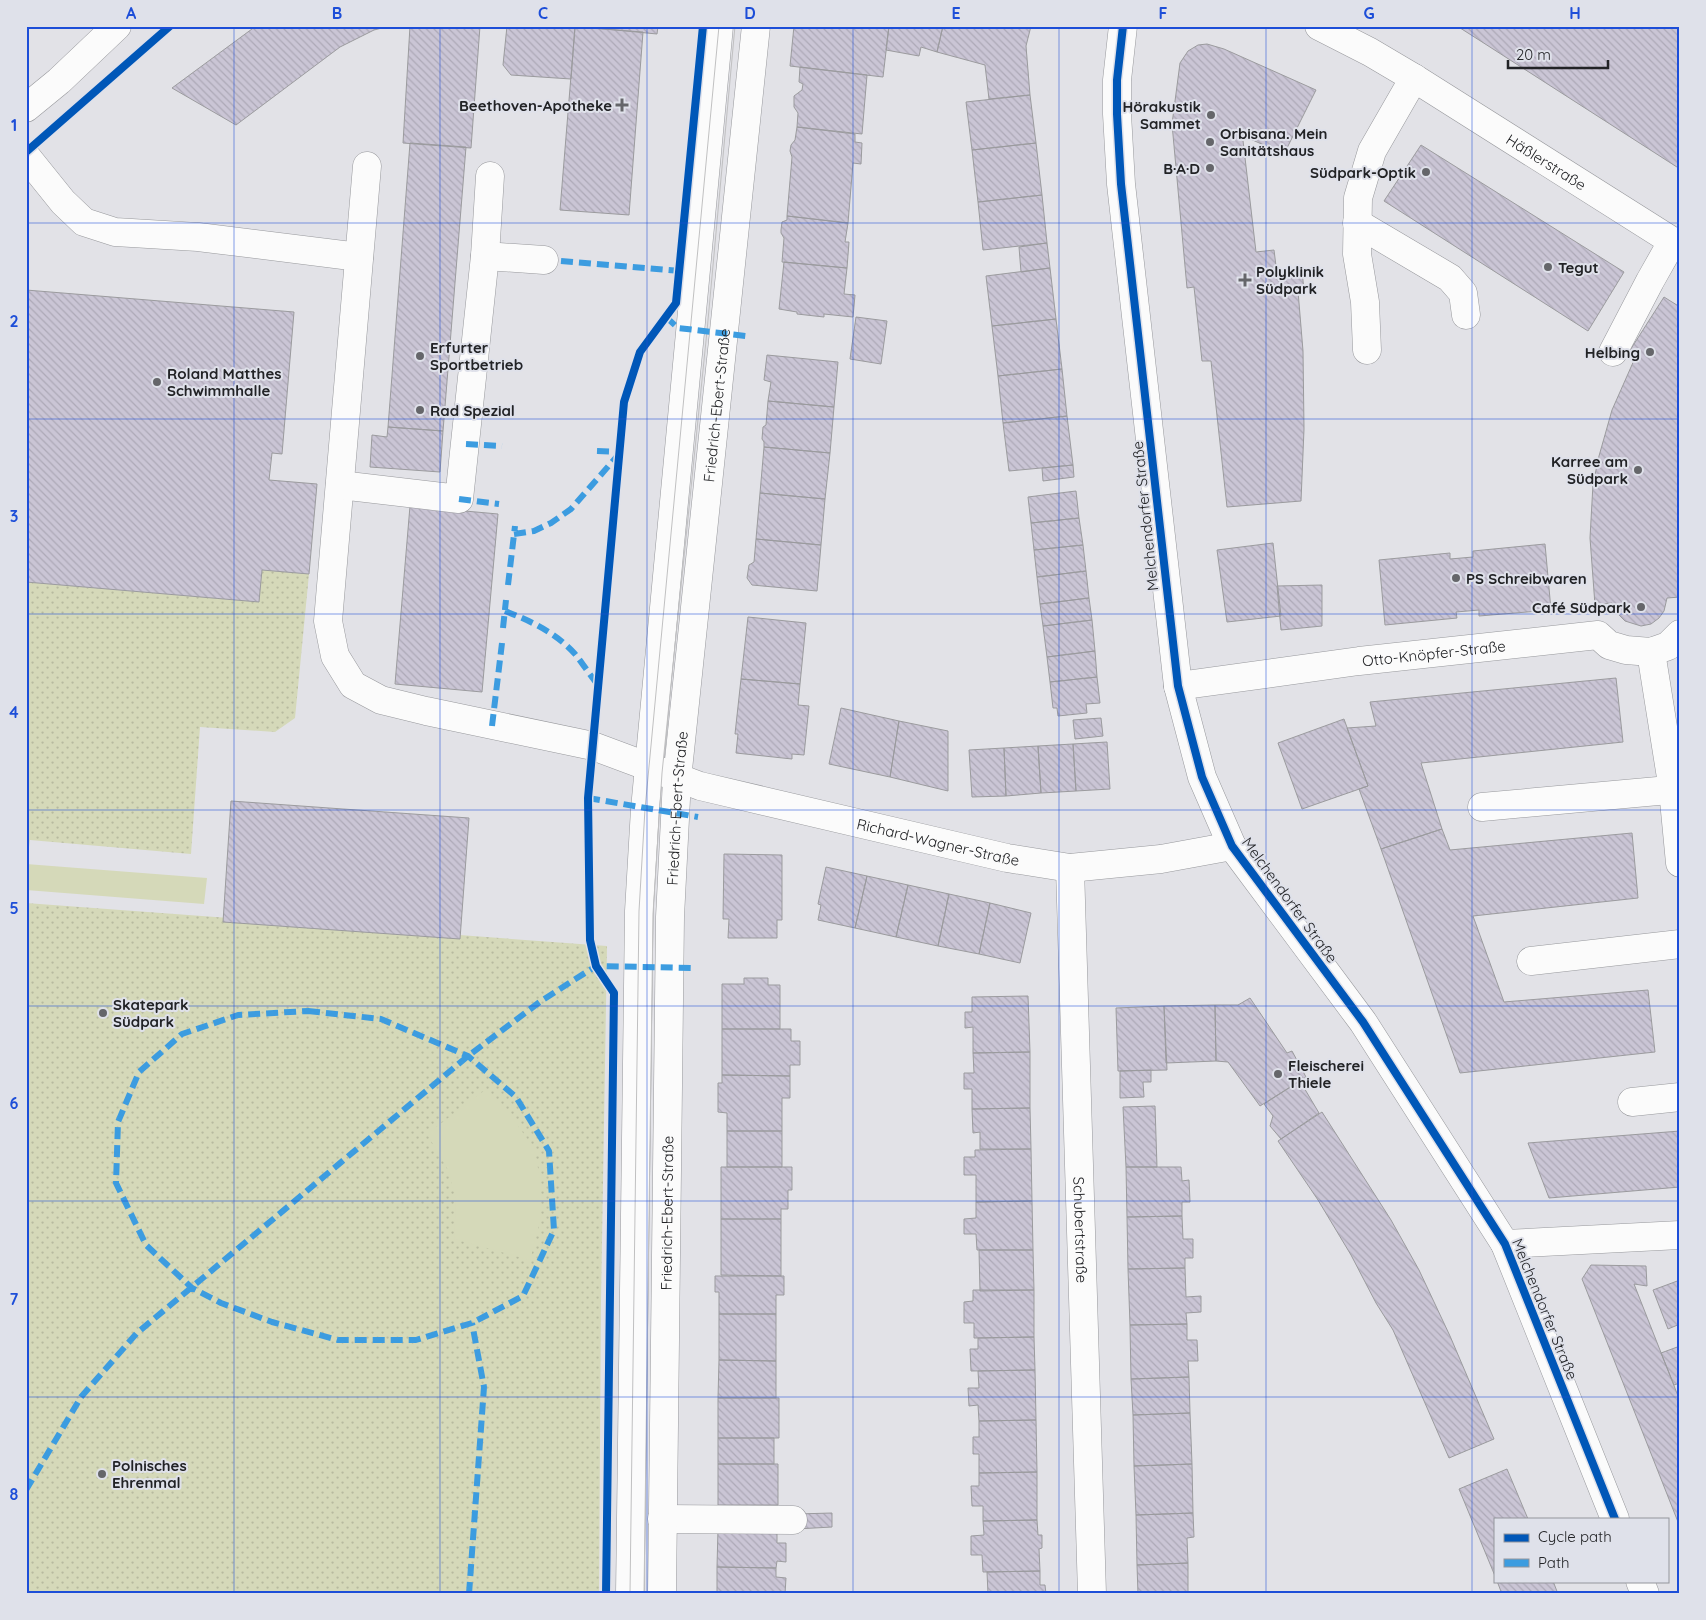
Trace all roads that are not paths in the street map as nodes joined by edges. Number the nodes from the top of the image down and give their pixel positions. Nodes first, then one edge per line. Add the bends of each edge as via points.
1 (117, 26) edge
2 (719, 26) edge
3 (756, 26) edge
4 (1123, 26) edge
5 (1319, 26) edge
6 (1414, 78) junction
7 (26, 108) edge
8 (26, 156) edge
9 (367, 166) dead end
10 (490, 176) dead end
11 (1358, 210) junction
12 (1676, 244) edge
13 (485, 256) junction
14 (359, 257) junction
15 (544, 260) dead end
16 (1466, 315) dead end
17 (1366, 350) dead end
18 (1613, 352) dead end
19 (340, 485) junction
20 (1680, 634) edge
21 (1651, 652) junction
22 (1178, 686) junction
23 (649, 767) junction
24 (676, 779) junction
25 (1676, 789) edge
26 (1482, 807) dead end
27 (1232, 846) junction
28 (1680, 863) edge
29 (1070, 868) junction
30 (1680, 944) edge
31 (1531, 961) dead end
32 (1680, 1097) edge
33 (1632, 1102) dead end
34 (1680, 1235) edge
35 (1505, 1244) junction
36 (1615, 1518) edge
37 (662, 1519) junction
38 (792, 1520) dead end
39 (1640, 1582) edge
40 (630, 1594) edge
41 (662, 1594) edge
42 (1092, 1594) edge
43 (1645, 1594) edge

1 - 7 street
2 - 23 street, Friedrich-Ebert-Straße
3 - 24 street, Friedrich-Ebert-Straße
4 - 22 street, Melchendorfer Straße via 1117,80 1121,184
5 - 6 street, Häßlerstraße
6 - 11 street via 1372,151
6 - 12 street, Häßlerstraße
8 - 14 street via 63,202 84,222 115,232 198,237
9 - 14 street, Richard-Wagner-Straße
10 - 13 street
11 - 16 street via 1450,278 1463,293
11 - 17 street via 1357,254 1365,302
12 - 18 street via 1650,280
13 - 15 street
13 - 19 street via 458,500
14 - 19 street, Richard-Wagner-Straße
19 - 23 street, Richard-Wagner-Straße via 328,621 335,656 353,685 381,700 593,746
20 - 21 street via 1668,646
21 - 22 street, Otto-Knöpfer-Straße via 1610,645 1598,635 1358,661
21 - 25 street
22 - 27 street, Melchendorfer Straße via 1202,777
23 - 24 street, Richard-Wagner-Straße
23 - 40 street, Friedrich-Ebert-Straße via 639,911
24 - 29 street, Richard-Wagner-Straße via 1007,858
24 - 37 street, Friedrich-Ebert-Straße via 670,917
25 - 26 street
25 - 28 street
27 - 29 street, Richard-Wagner-Straße via 1161,859
27 - 35 street, Melchendorfer Straße via 1363,1022
29 - 42 street, Schubertstraße
30 - 31 street
32 - 33 street
34 - 35 street
35 - 36 street, Melchendorfer Straße
37 - 38 street
37 - 41 street, Friedrich-Ebert-Straße
39 - 43 street

